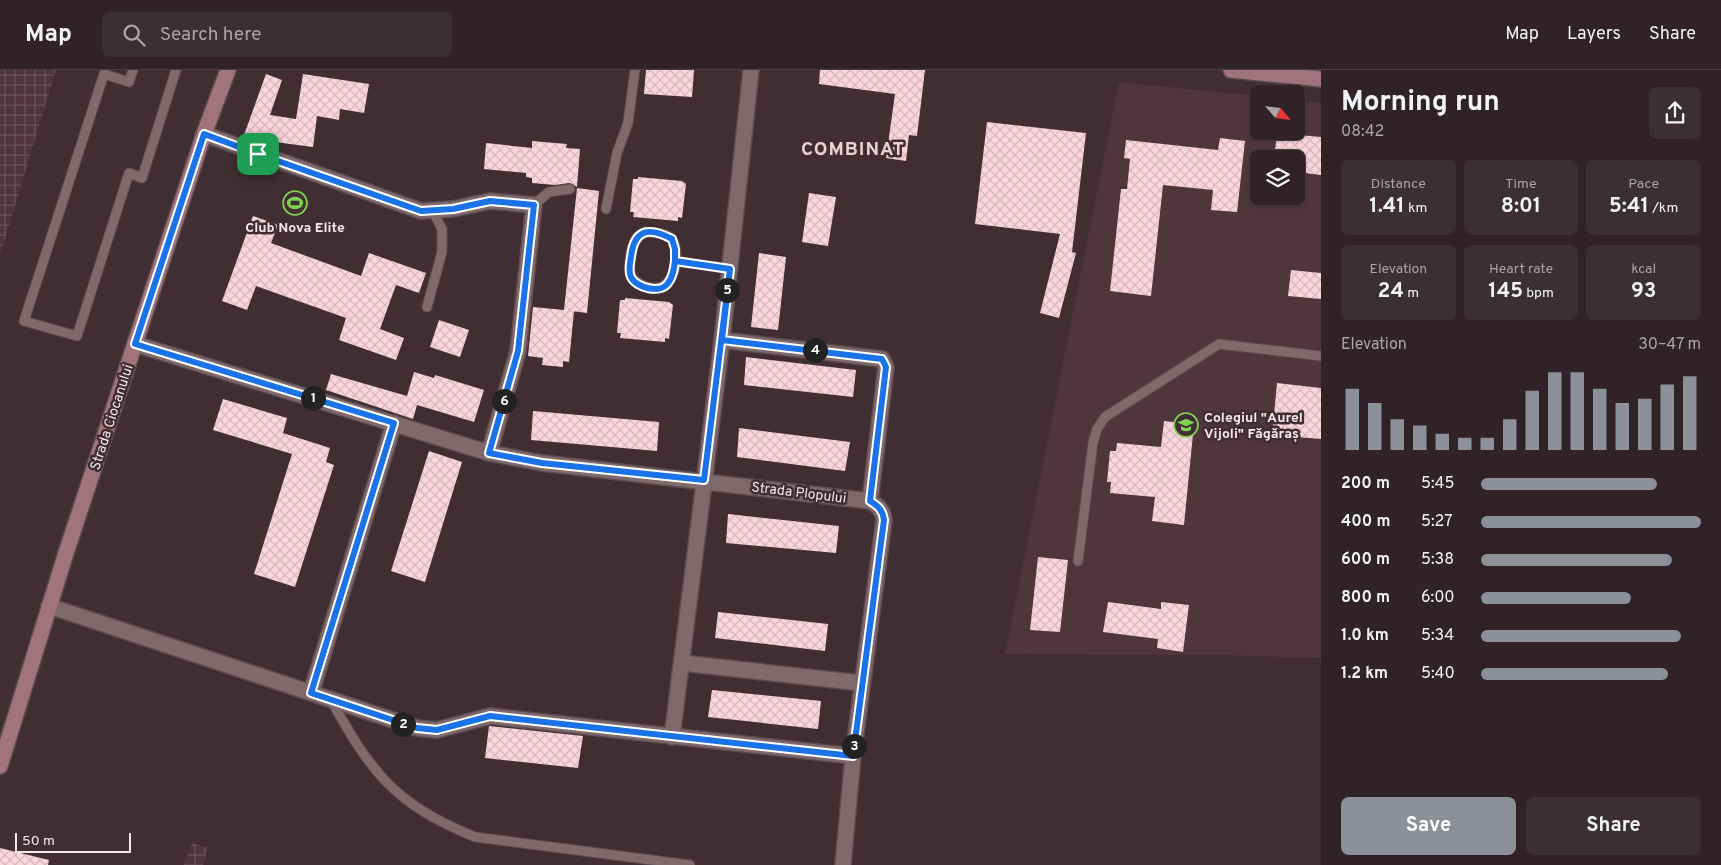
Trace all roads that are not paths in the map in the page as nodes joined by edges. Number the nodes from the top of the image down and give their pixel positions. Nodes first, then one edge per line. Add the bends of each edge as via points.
1 (133, 70) edge
2 (176, 70) edge
3 (228, 70) edge
4 (635, 70) edge
5 (751, 70) edge
6 (1231, 70) edge
7 (1300, 74) edge
8 (1321, 79) edge
9 (204, 134) junction
10 (570, 189) dead end
11 (534, 205) junction
12 (606, 209) dead end
13 (432, 210) junction
14 (675, 261) junction
15 (730, 269) junction
16 (427, 307) dead end
17 (722, 340) junction
18 (135, 344) junction
19 (1321, 356) edge
20 (394, 423) junction
21 (489, 453) junction
22 (704, 480) junction
23 (870, 501) junction
24 (1078, 561) dead end
25 (49, 606) junction
26 (682, 664) junction
27 (861, 683) junction
28 (311, 693) junction
29 (331, 700) junction
30 (672, 737) junction
31 (853, 756) junction
32 (0, 766) edge
33 (690, 865) edge
34 (843, 865) edge

1 - 2 lane via 129,82 104,74 24,321 77,336 128,173 142,178
3 - 9 main road, Strada Ciocanului
4 - 12 lane via 628,123 617,154
5 - 15 street
6 - 7 main road
7 - 8 main road
9 - 13 street via 421,211
9 - 18 main road, Strada Ciocanului
10 - 11 lane via 548,192
11 - 13 street via 490,201
11 - 21 street via 518,351
13 - 16 lane via 442,229 442,252
14 - 14 lane via 668,285 659,289 642,285 631,277 633,245 638,235 645,232 672,239
14 - 15 lane
15 - 17 street
17 - 22 street
17 - 23 street via 882,359 886,367
18 - 20 street, Strada Plopului
18 - 25 main road, Strada Ciocanului
19 - 24 lane via 1219,344 1105,417 1093,443
20 - 21 street, Strada Plopului
20 - 28 street
21 - 22 street, Strada Plopului via 542,463
22 - 23 street, Strada Plopului
22 - 26 street
23 - 27 street via 879,506 884,520
25 - 28 street
25 - 32 main road, Strada Ciocanului
26 - 27 street
26 - 30 street
27 - 31 street
28 - 29 street
29 - 30 street via 417,728 437,730 490,716
29 - 33 lane via 367,760 384,781 404,800 460,831 475,837
30 - 31 street
31 - 34 street

